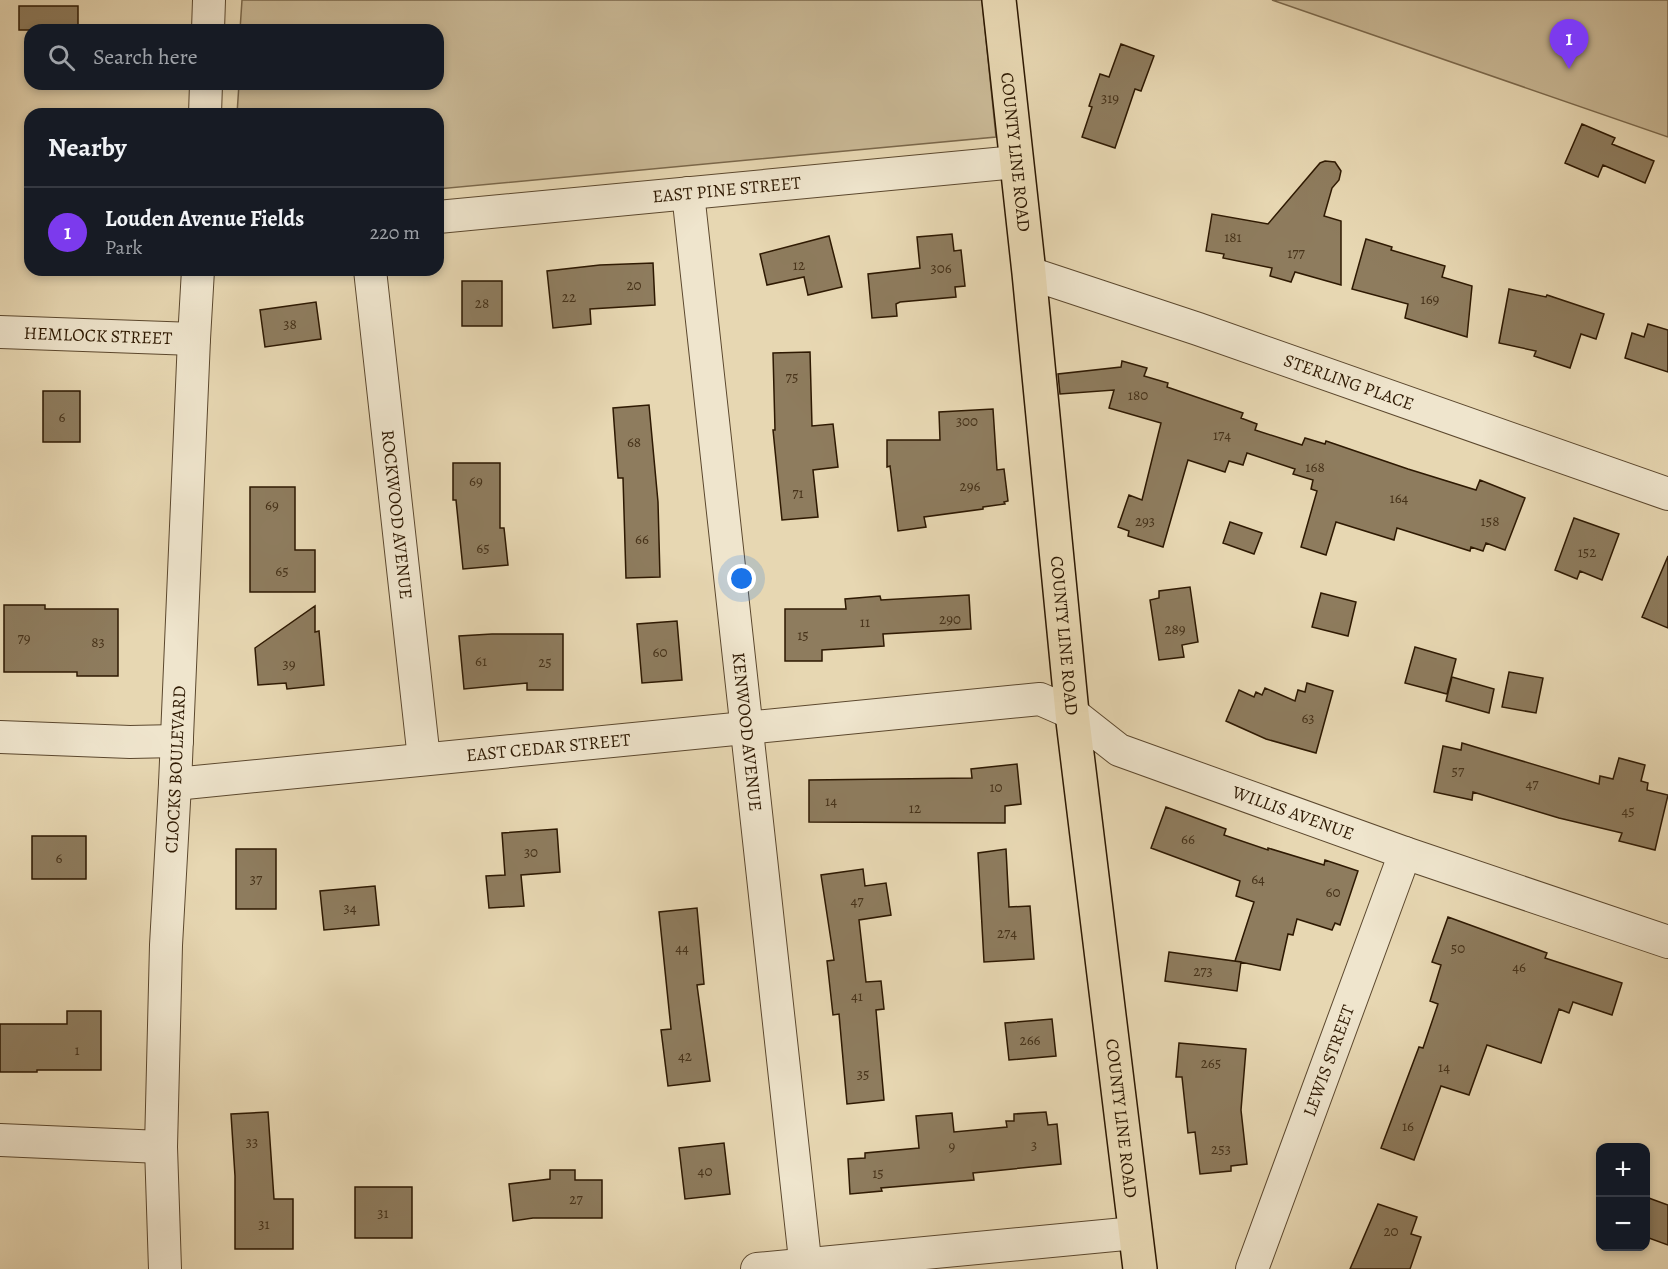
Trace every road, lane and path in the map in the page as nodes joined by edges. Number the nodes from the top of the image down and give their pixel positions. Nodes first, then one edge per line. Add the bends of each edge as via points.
1 (209, 0) edge
2 (999, 0) edge
3 (208, 24) edge
4 (206, 90) edge
5 (205, 108) edge
6 (1016, 162) junction
7 (688, 193) junction
8 (444, 216) edge
9 (1029, 273) junction
10 (198, 276) edge
11 (371, 276) edge
12 (0, 332) edge
13 (194, 339) junction
14 (1668, 494) edge
15 (922, 710) joint
16 (1072, 713) junction
17 (747, 728) junction
18 (0, 737) edge
19 (177, 741) junction
20 (424, 759) junction
21 (175, 784) junction
22 (1405, 853) junction
23 (1668, 942) edge
24 (0, 1140) edge
25 (161, 1147) junction
26 (1136, 1233) junction
27 (806, 1267) edge
28 (165, 1269) edge
29 (757, 1269) edge
30 (1140, 1269) edge
31 (1252, 1269) edge

1 - 3 street
2 - 6 main road, COUNTY LINE ROAD
4 - 5 street
6 - 7 street, EAST PINE STREET
6 - 9 main road, COUNTY LINE ROAD
7 - 8 street, EAST PINE STREET
7 - 17 street, KENWOOD AVENUE
9 - 14 street, STERLING PLACE
9 - 16 main road, COUNTY LINE ROAD
10 - 13 street, CLOCKS BOULEVARD
11 - 20 street, ROCKWOOD AVENUE
12 - 13 street, HEMLOCK STREET
13 - 19 street, CLOCKS BOULEVARD
15 - 16 street, WILLIS AVENUE via 1040,699
15 - 17 street, EAST CEDAR STREET
16 - 22 street, WILLIS AVENUE via 1119,750
16 - 26 main road, COUNTY LINE ROAD
17 - 20 street, EAST CEDAR STREET
17 - 27 street, KENWOOD AVENUE
18 - 19 street
19 - 21 street, CLOCKS BOULEVARD
20 - 21 street, EAST CEDAR STREET
21 - 25 street, CLOCKS BOULEVARD
22 - 23 street, WILLIS AVENUE
22 - 31 street, LEWIS STREET
24 - 25 street
25 - 28 street, CLOCKS BOULEVARD
26 - 27 street
26 - 30 main road, COUNTY LINE ROAD
27 - 29 street

